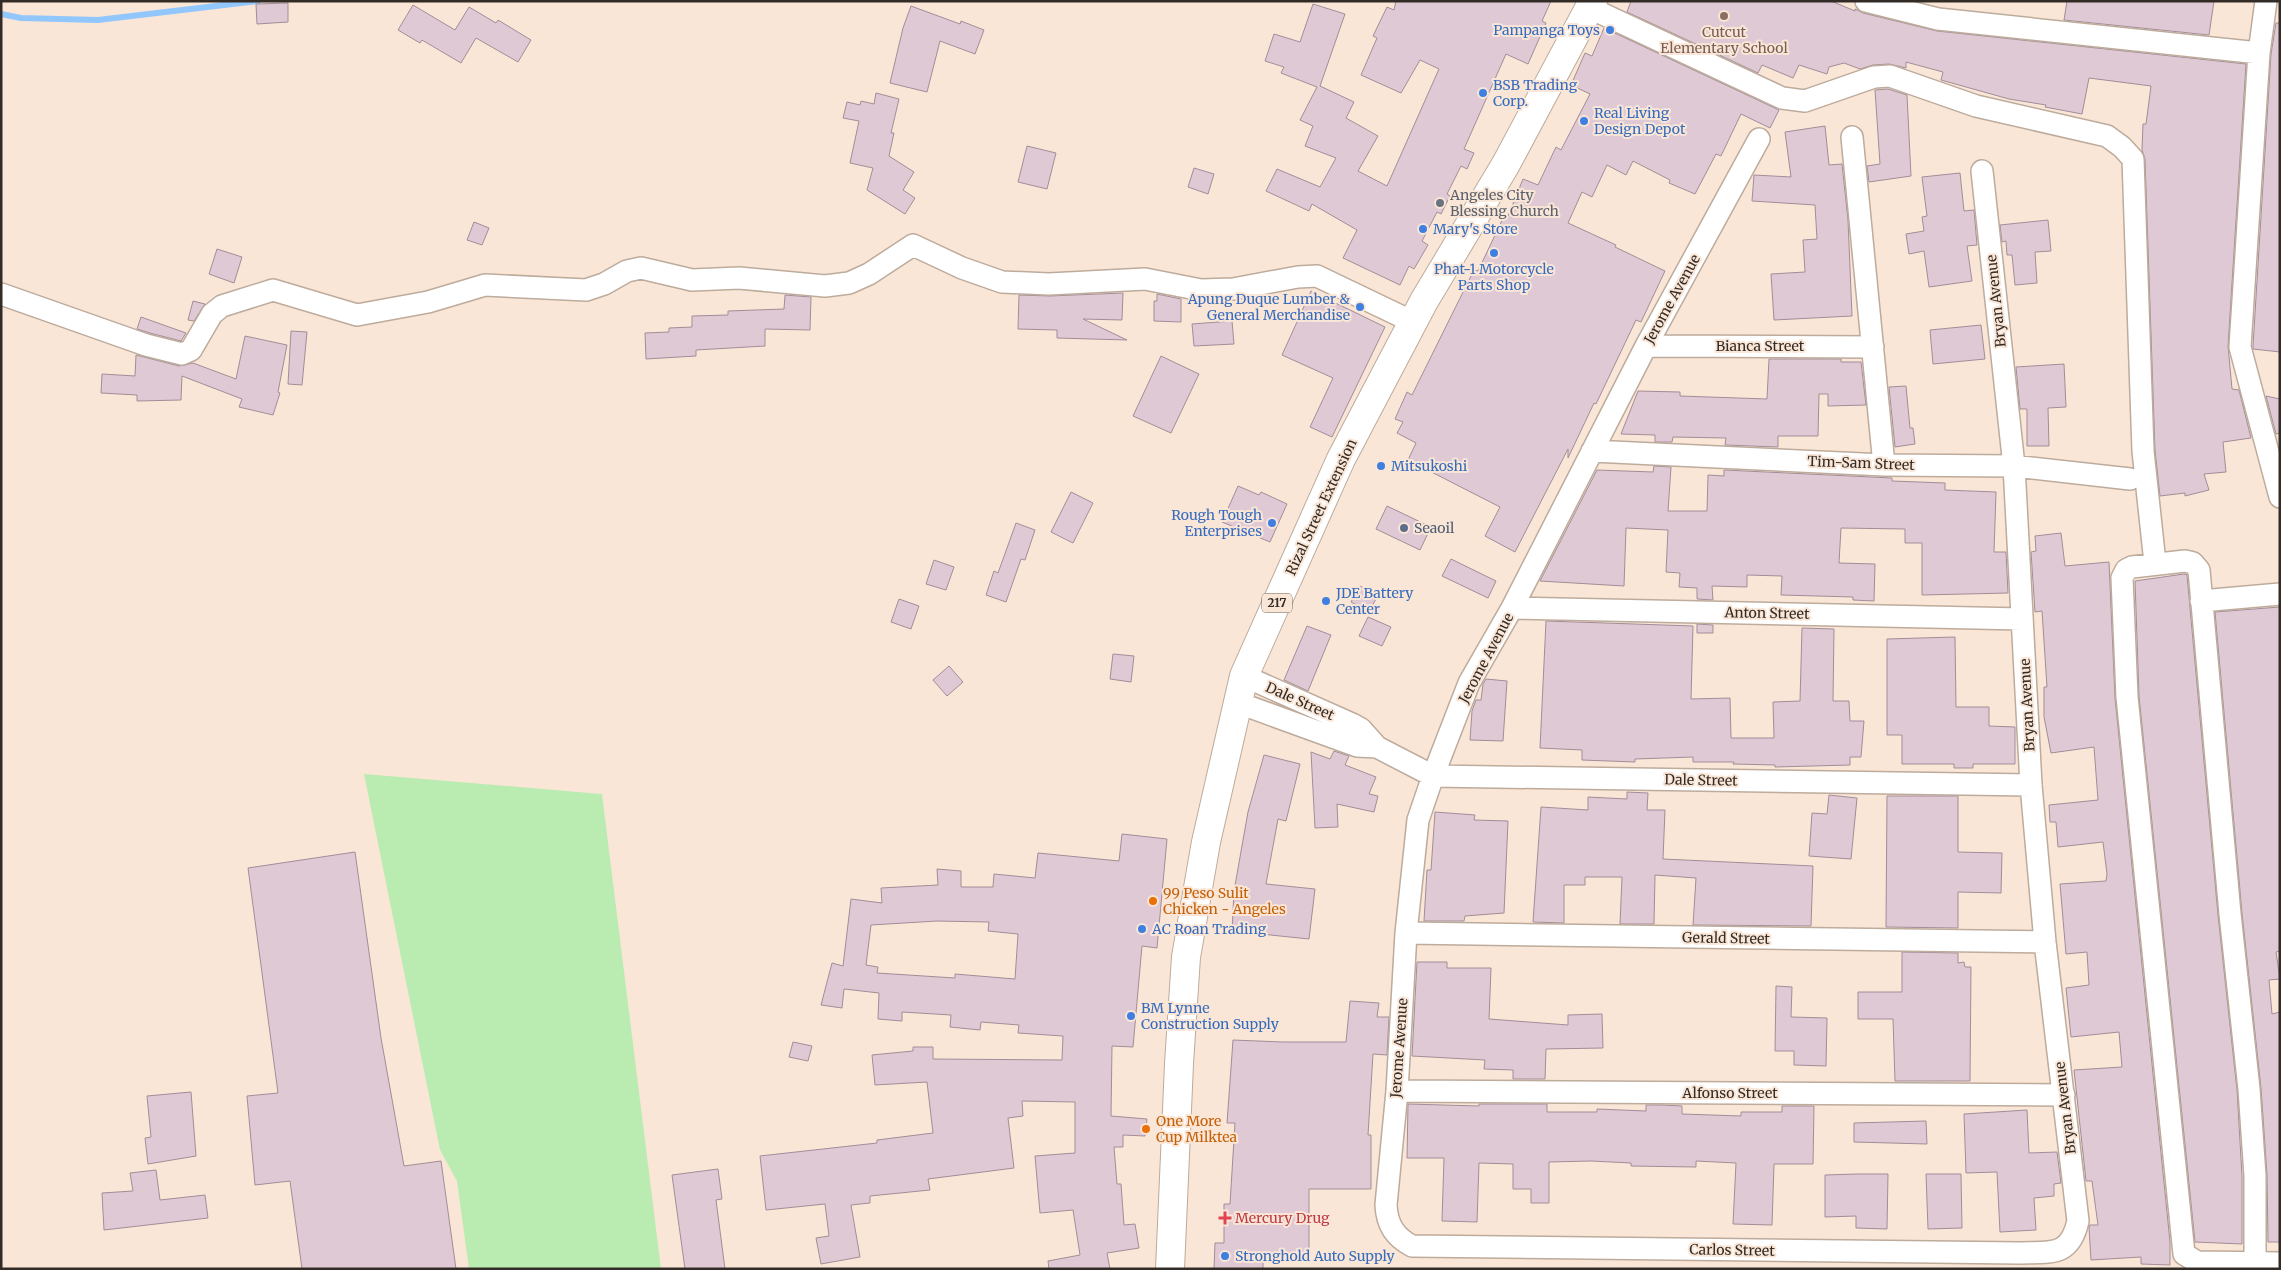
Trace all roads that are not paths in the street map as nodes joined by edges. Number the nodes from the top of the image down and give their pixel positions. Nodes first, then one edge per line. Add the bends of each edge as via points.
1 (1866, 1) edge
2 (2266, 1) edge
3 (1591, 5) edge
4 (2259, 53) junction
5 (1852, 137) dead end
6 (1759, 139) dead end
7 (1982, 171) dead end
8 (1, 294) edge
9 (1413, 322) junction
10 (1646, 346) junction
11 (1873, 347) junction
12 (1592, 451) junction
13 (1884, 465) junction
14 (2014, 466) junction
15 (2130, 479) dead end
16 (2280, 497) edge
17 (2155, 564) junction
18 (2280, 594) edge
19 (2201, 601) junction
20 (1512, 608) junction
21 (2022, 619) junction
22 (1244, 676) junction
23 (1290, 696) junction
24 (1236, 702) junction
25 (1280, 718) junction
26 (1377, 747) junction
27 (1433, 776) junction
28 (2031, 785) junction
29 (1406, 933) junction
30 (2045, 942) junction
31 (1397, 1091) junction
32 (2064, 1094) junction
33 (1391, 1228) joint
34 (2073, 1237) joint
35 (2255, 1262) junction
36 (2280, 1263) edge
37 (1170, 1269) edge

1 - 4 street via 1938,19
2 - 4 street
3 - 9 main road, Rizal Street Extension / 217 via 1506,164
3 - 17 street via 1782,98 1805,101 1874,77 1890,76 1976,106 2107,136 2122,147 2133,159 2143,451
4 - 16 street via 2240,347
5 - 11 street
6 - 10 street, Jerome Avenue
7 - 14 street, Bryan Avenue
8 - 9 street via 146,345 182,354 191,350 212,314 222,306 273,290 357,314 428,302 485,285 586,290 641,268 692,280 740,278 825,286 849,283 869,274 913,245 1002,282 1049,284 1145,279 1201,290 1317,276
9 - 22 main road, Rizal Street Extension / 217 via 1342,459
10 - 11 street, Bianca Street
10 - 12 street, Jerome Avenue
11 - 13 street
12 - 13 street, Tim-Sam Street
12 - 20 street, Jerome Avenue
13 - 14 street, Tim-Sam Street
14 - 15 street, Tim-Sam Street
14 - 21 street, Bryan Avenue
17 - 19 street via 2193,562 2199,570
17 - 35 street via 2126,570 2122,588 2127,697 2184,1254 2197,1262
18 - 19 street
19 - 35 street via 2249,1089 2255,1176
20 - 21 street, Anton Street
20 - 27 street, Jerome Avenue via 1469,683
21 - 28 street, Bryan Avenue
22 - 23 street, Dale Street
22 - 24 main road, Rizal Street Extension / 217
23 - 25 street
23 - 26 street, Dale Street via 1361,729
24 - 25 street, Dale Street
24 - 37 main road, Rizal Street Extension / 217 via 1206,842 1186,957
25 - 26 street, Dale Street via 1357,746
26 - 27 street, Dale Street
27 - 28 street, Dale Street
27 - 29 street, Jerome Avenue via 1418,820
28 - 30 street, Bryan Avenue
29 - 30 street, Gerald Street
29 - 31 street, Jerome Avenue
30 - 32 street, Bryan Avenue
31 - 32 street, Alfonso Street
31 - 33 street, Jerome Avenue via 1386,1205 1386,1218
32 - 34 street, Bryan Avenue via 2078,1221
33 - 34 street, Carlos Street via 1412,1246 1442,1247 2058,1252
35 - 36 street

